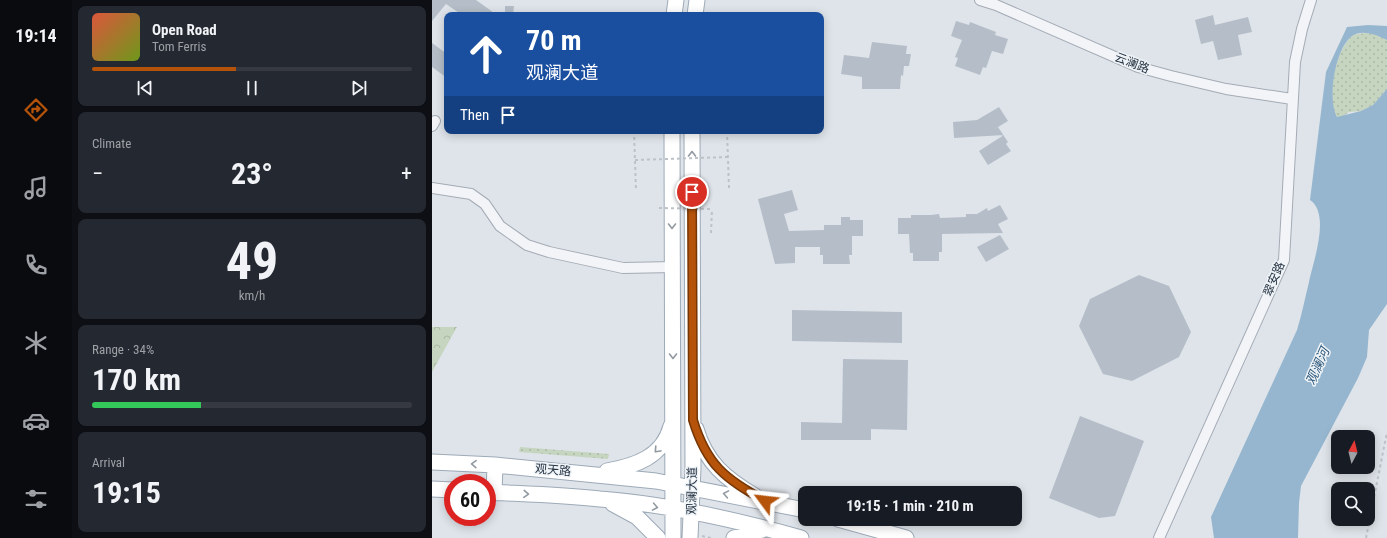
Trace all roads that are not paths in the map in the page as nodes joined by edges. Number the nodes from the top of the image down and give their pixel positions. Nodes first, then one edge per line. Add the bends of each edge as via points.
1 (676, 0) edge
2 (697, 0) edge
3 (980, 0) edge
4 (1311, 0) edge
5 (674, 12) edge
6 (695, 12) edge
7 (1292, 99) junction
8 (672, 134) edge
9 (692, 134) edge
10 (432, 188) edge
11 (673, 267) junction
12 (673, 415) junction
13 (693, 420) junction
14 (432, 462) edge
15 (495, 465) junction
16 (583, 473) junction
17 (493, 474) edge
18 (673, 483) junction
19 (692, 487) junction
20 (432, 489) edge
21 (444, 490) edge
22 (496, 492) edge
23 (601, 499) junction
24 (765, 501) junction
25 (798, 508) edge
26 (673, 510) junction
27 (692, 513) junction
28 (863, 526) edge
29 (769, 529) junction
30 (658, 538) edge
31 (673, 538) edge
32 (690, 538) edge
33 (734, 538) edge
34 (801, 538) edge
35 (906, 538) edge
36 (1159, 538) edge

1 - 5 main road
2 - 6 main road
3 - 7 street, 云澜路 via 1138,66 1226,89
4 - 7 street, 翠安路 via 1302,29
7 - 36 street, 翠安路 via 1284,260
8 -> 11 main road, 观澜大道
13 -> 9 main road, 观澜大道
10 - 11 street via 471,194 485,204 500,226 527,245 623,268
11 -> 12 main road, 观澜大道
12 -> 16 main road via 665,441 651,456 615,470
12 - 18 main road, 观澜大道
13 - 19 main road, 观澜大道
13 - 24 main road via 701,444 722,474
15 -> 14 main road, 观天路
15 - 16 main road, 观天路
15 - 17 main road
16 - 18 main road, 观天路
18 - 19 main road, 观天路
18 - 26 main road, 观澜大道
24 -> 19 main road, 观天路
19 - 27 main road, 观澜大道
20 - 21 main road
22 -> 23 main road
23 -> 26 main road
23 - 30 main road via 622,507 637,517
24 - 25 main road, 观天路
26 - 27 main road
26 - 31 main road, 观澜大道
27 - 29 main road
27 - 32 main road, 观澜大道
28 - 35 main road
29 - 33 main road
29 - 34 main road

